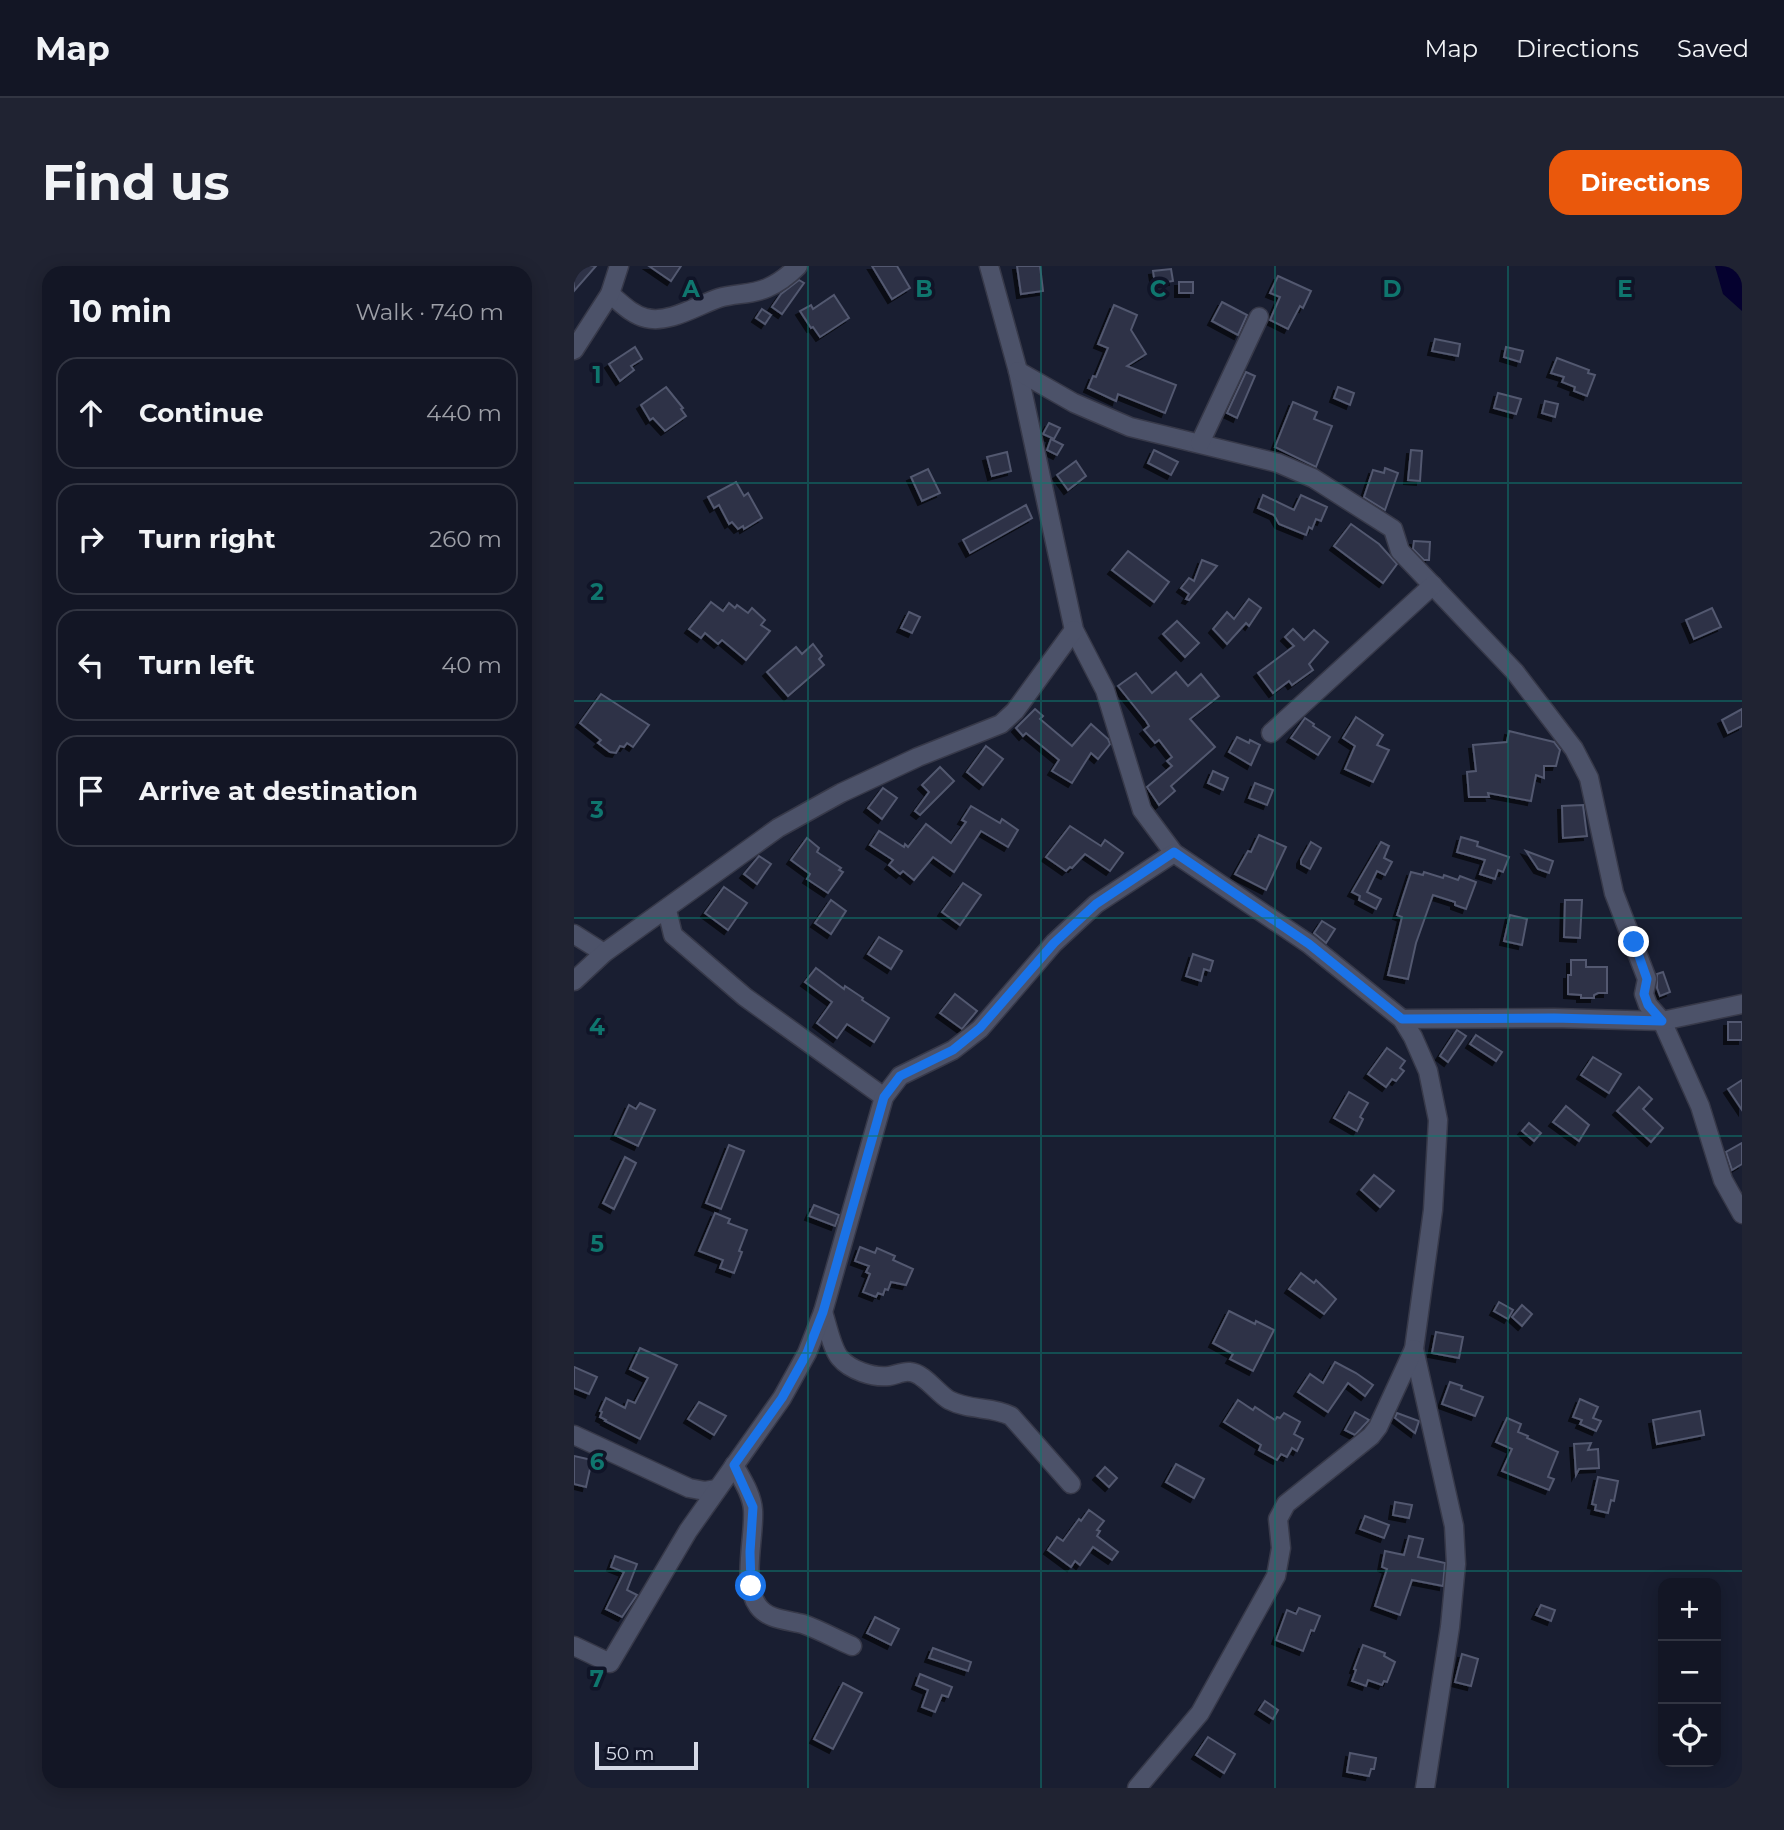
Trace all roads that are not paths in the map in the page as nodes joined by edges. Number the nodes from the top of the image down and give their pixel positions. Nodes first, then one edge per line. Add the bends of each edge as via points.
1 (619, 266) edge
2 (798, 266) edge
3 (989, 266) edge
4 (610, 294) junction
5 (1259, 317) dead end
6 (574, 350) edge
7 (1018, 371) junction
8 (1200, 443) junction
9 (1433, 585) junction
10 (1074, 630) junction
11 (1271, 733) dead end
12 (1174, 852) junction
13 (667, 910) junction
14 (574, 934) edge
15 (604, 953) junction
16 (574, 981) edge
17 (1742, 1004) edge
18 (1402, 1019) junction
19 (1662, 1021) junction
20 (884, 1097) junction
21 (1742, 1214) edge
22 (823, 1312) junction
23 (1414, 1349) junction
24 (574, 1435) edge
25 (734, 1465) junction
26 (1071, 1484) dead end
27 (717, 1489) junction
28 (574, 1646) edge
29 (852, 1646) dead end
30 (1137, 1788) edge
31 (1425, 1788) edge

1 - 4 street
2 - 4 street via 768,288 654,319 628,310
3 - 7 street
4 - 6 street
5 - 8 street
7 - 8 street via 1074,403 1130,427
7 - 10 street
8 - 9 street via 1278,463 1313,478 1393,529 1400,551
9 - 11 street
9 - 19 street via 1515,672 1574,748 1589,778 1614,893 1647,979 1644,994
10 - 12 street via 1105,690 1142,810
10 - 13 street via 1016,711 1001,724 918,757 778,828
12 - 18 street via 1309,944
12 - 20 street via 1096,904 1054,943 980,1028 953,1050 900,1076
13 - 15 street
13 - 20 street via 673,935 744,997
14 - 15 street
15 - 16 street
17 - 19 street
18 - 19 street
18 - 23 street via 1428,1071 1438,1120 1433,1210
19 - 21 street via 1700,1106 1723,1180
20 - 22 street
22 - 25 street via 782,1398
22 - 26 street via 838,1357 853,1368 873,1376 909,1371 951,1401 1011,1416
23 - 30 street via 1371,1436 1286,1504 1278,1519 1281,1548 1276,1576 1200,1713
23 - 31 street via 1454,1527 1456,1564
24 - 27 street via 689,1488
25 - 27 street
25 - 29 street via 753,1507 751,1586 758,1606 775,1618
27 - 28 street via 610,1663

